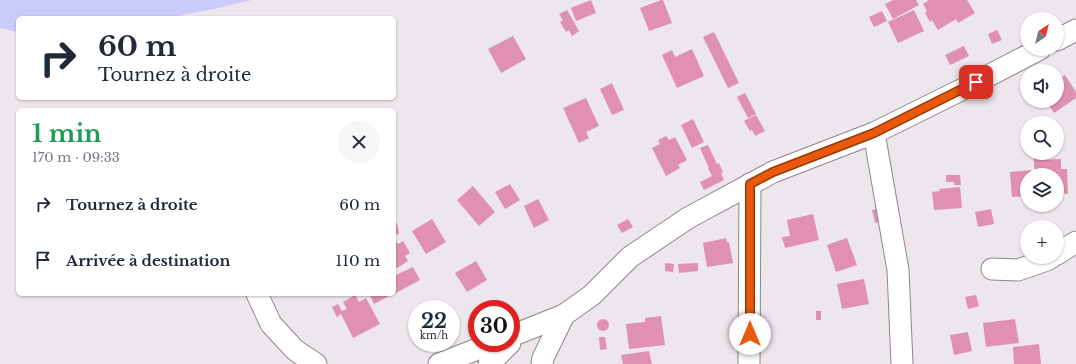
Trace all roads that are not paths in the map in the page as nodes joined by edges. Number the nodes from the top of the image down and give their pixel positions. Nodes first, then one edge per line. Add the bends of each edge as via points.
1 (1076, 30) edge
2 (1064, 36) edge
3 (1027, 56) edge
4 (874, 133) junction
5 (750, 184) junction
6 (1076, 242) edge
7 (1064, 250) edge
8 (1034, 264) edge
9 (992, 269) dead end
10 (258, 296) edge
11 (564, 316) junction
12 (520, 335) edge
13 (470, 352) edge
14 (500, 352) edge
15 (316, 364) edge
16 (439, 364) edge
17 (489, 364) edge
18 (542, 364) edge
19 (749, 364) edge
20 (902, 364) edge

1 - 2 street
3 - 4 street
4 - 5 street via 773,172
4 - 20 street via 898,270
5 - 11 street via 688,218 630,257 592,295
5 - 19 street
6 - 7 street
8 - 9 street via 1018,270
10 - 15 street via 271,324 295,350
11 - 12 street
11 - 18 street
13 - 16 street
14 - 17 street

